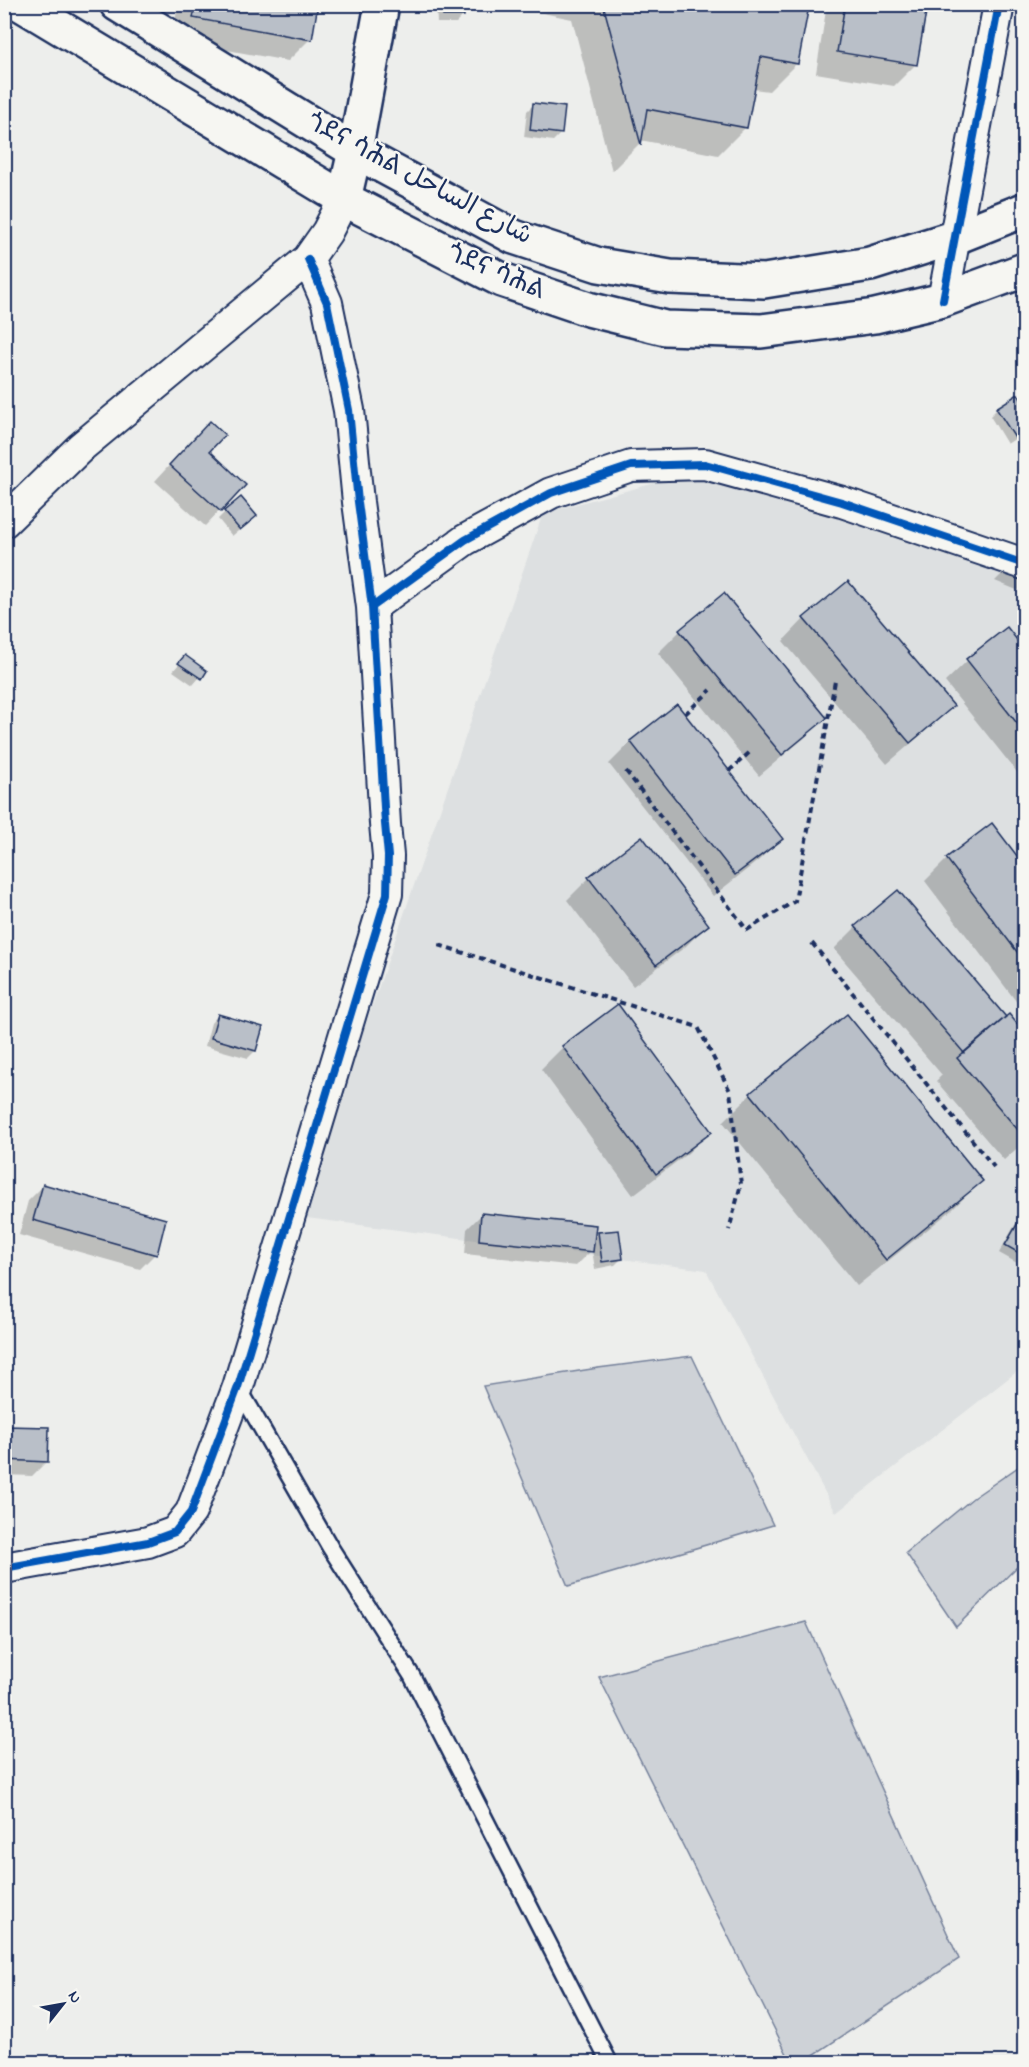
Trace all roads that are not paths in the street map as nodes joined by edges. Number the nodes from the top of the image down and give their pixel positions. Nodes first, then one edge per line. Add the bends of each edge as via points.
1 (21, 4) edge
2 (117, 4) edge
3 (382, 4) edge
4 (999, 4) edge
5 (355, 151) junction
6 (344, 199) junction
7 (1024, 210) edge
8 (956, 237) junction
9 (308, 259) junction
10 (1024, 270) edge
11 (943, 300) junction
12 (4, 522) edge
13 (1024, 564) edge
14 (372, 607) junction
15 (238, 1387) junction
16 (4, 1568) edge
17 (609, 2062) edge

1 - 6 main road, ጎደና ሳሕል
2 - 5 main road, ጎደና ሳሕል شارع الساحل
3 - 5 main road
4 - 8 street
5 - 6 main road
5 - 8 main road, ጎደና ሳሕል شارع الساحل via 514,237 599,265 670,277 765,280 870,264
6 - 9 street
6 - 11 main road, ጎደና ሳሕል via 502,280 588,309 665,328 761,331 874,316
7 - 8 main road, ጎደና ሳሕል شارع الساحل
8 - 11 street
9 - 12 street via 81,447
9 - 14 street via 327,303 349,410
10 - 11 main road, ጎደና ሳሕል
13 - 14 street via 842,502 705,464 631,466 551,493 475,535
14 - 15 street via 387,894
15 - 16 street via 191,1512 174,1532 148,1542
15 - 17 lane via 330,1547 412,1676

